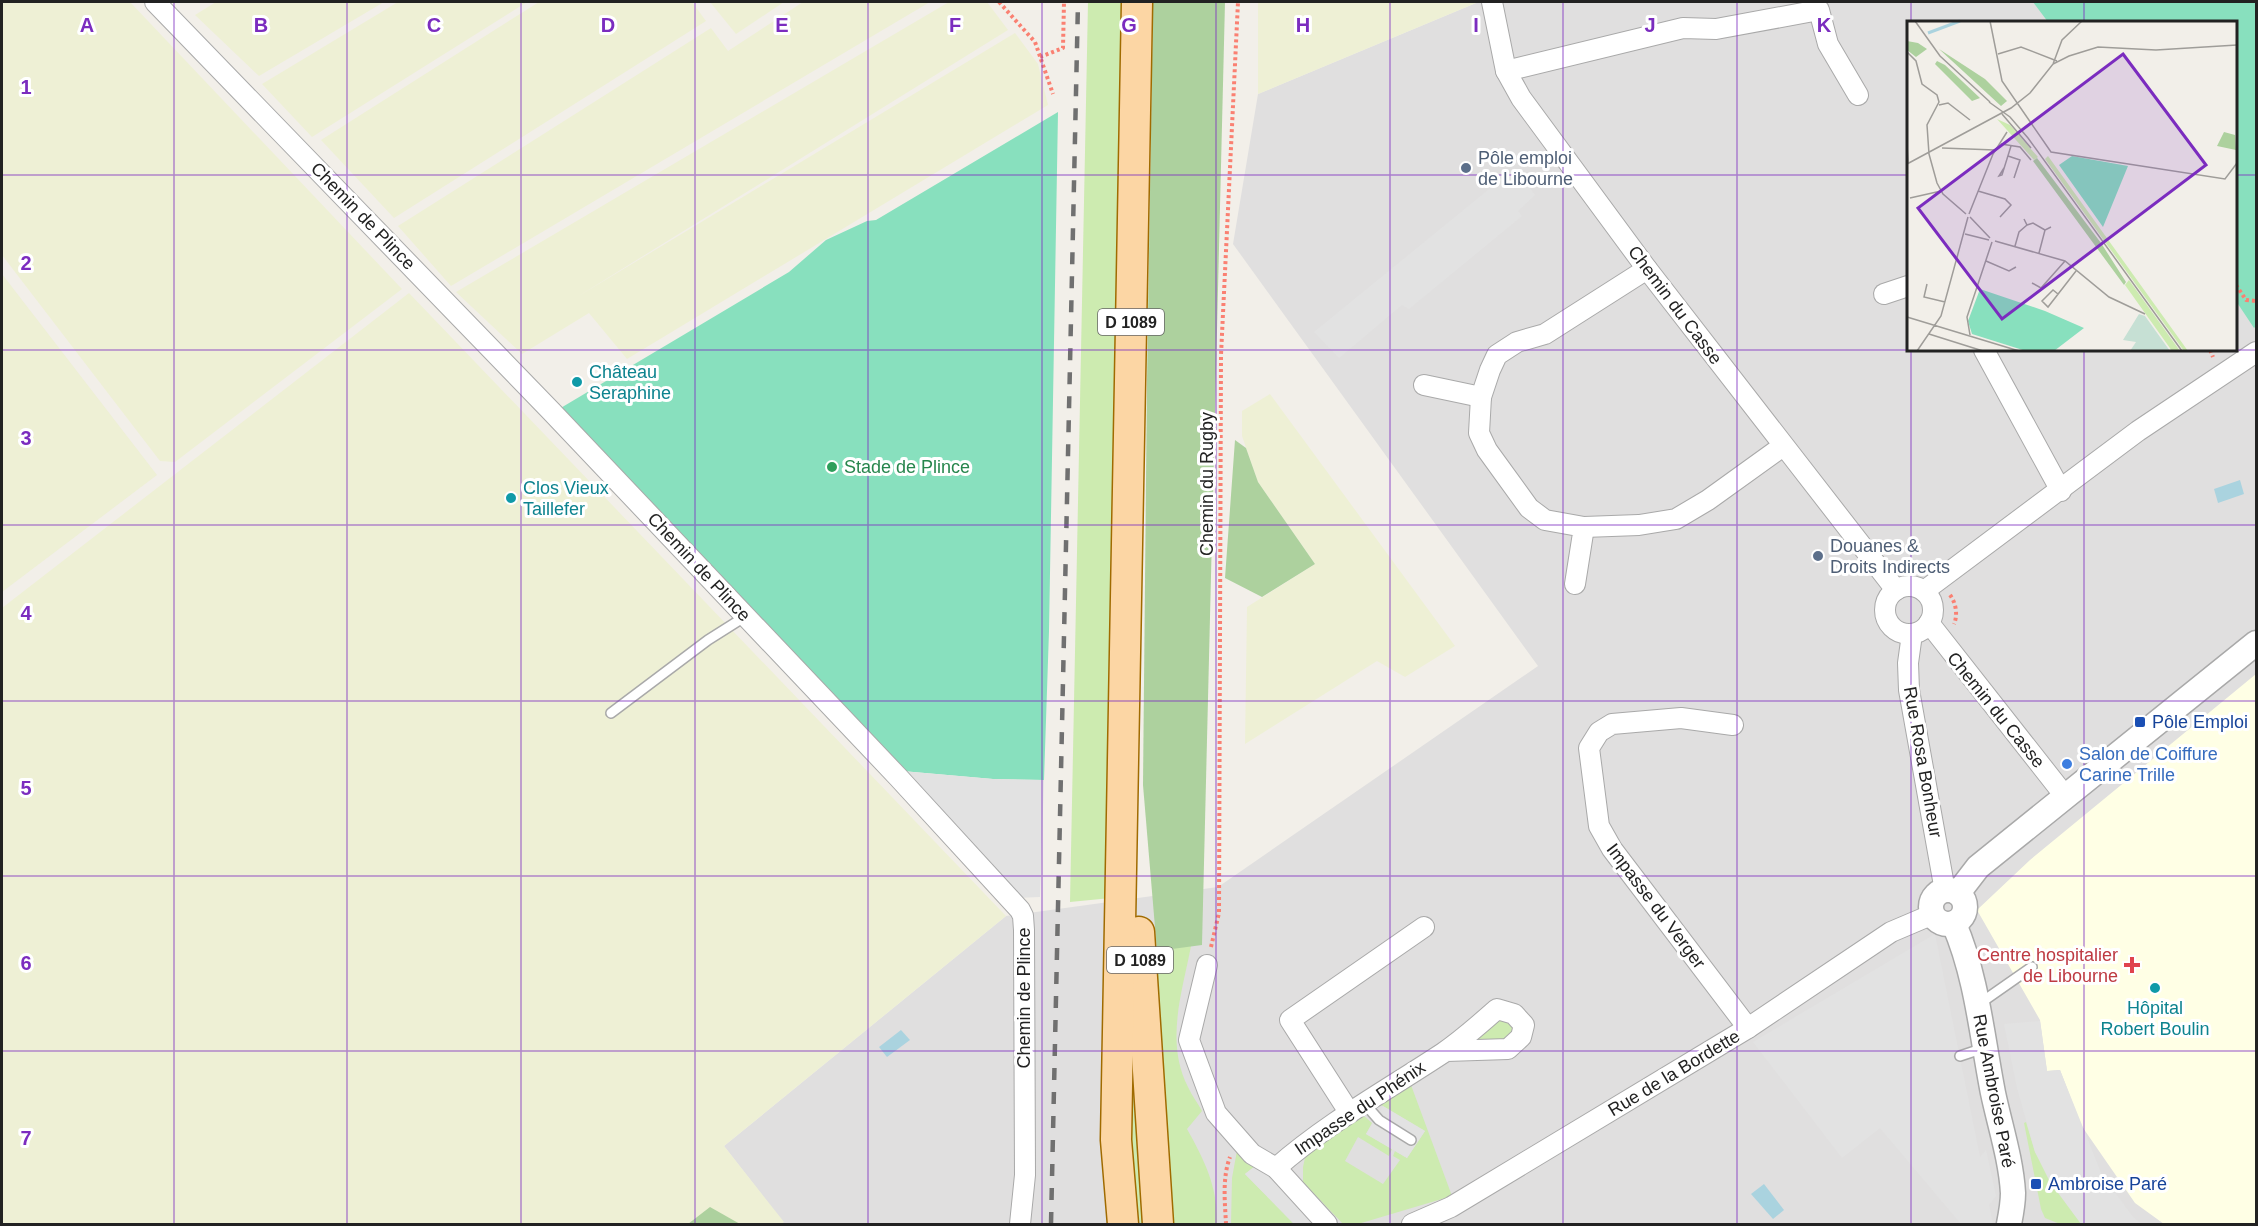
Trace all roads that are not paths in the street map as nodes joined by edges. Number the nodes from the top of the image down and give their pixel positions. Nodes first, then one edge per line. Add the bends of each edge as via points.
1 (155, 2) edge
2 (1137, 2) edge
3 (1492, 2) edge
4 (1506, 71) junction
5 (1858, 95) dead end
6 (1647, 269) junction
7 (1907, 286) edge
8 (1884, 294) dead end
9 (1985, 351) edge
10 (2256, 352) edge
11 (1424, 385) dead end
12 (1481, 396) junction
13 (1783, 446) junction
14 (2061, 491) junction
15 (1584, 527) junction
16 (1575, 584) dead end
17 (1932, 585) junction
18 (1896, 590) junction
19 (746, 616) junction
20 (1920, 628) junction
21 (2256, 643) edge
22 (1126, 695) junction
23 (611, 713) dead end
24 (1733, 725) dead end
25 (2065, 796) junction
26 (1951, 892) junction
27 (1931, 915) junction
28 (1954, 924) junction
29 (1424, 927) dead end
30 (1207, 965) road end
31 (2032, 967) dead end
32 (1977, 1006) junction
33 (1748, 1028) junction
34 (1987, 1048) junction
35 (1446, 1051) dead end
36 (1960, 1056) dead end
37 (1357, 1108) junction
38 (1411, 1140) dead end
39 (1276, 1167) junction
40 (1020, 1224) edge
41 (1123, 1224) edge
42 (1158, 1224) edge
43 (1328, 1224) edge
44 (1412, 1224) edge
45 (2009, 1224) edge

1 - 19 street, Chemin de Plince
2 - 22 main road, D 1089
3 - 4 street, Chemin du Casse
4 - 5 street via 1683,28 1716,28 1819,10 1828,44
4 - 6 street, Chemin du Casse via 1521,98
6 - 12 street via 1545,334 1516,342 1497,356
6 - 13 street, Chemin du Casse
7 - 8 street
9 - 14 street
10 - 14 street via 2138,431
11 - 12 street
12 - 15 street via 1479,433 1486,450 1529,508 1545,520
13 - 15 street via 1676,519
13 - 18 street, Chemin du Casse
14 - 17 street
15 - 16 street
17 - 18 street
17 - 20 street via 1933,609
18 - 20 street via 1886,602 1887,618 1897,630
19 - 23 lane
19 - 40 street, Chemin de Plince via 957,837 1015,904 1023,907 1024,1175
20 - 25 street, Chemin du Casse via 1943,643
20 - 26 street, Rue Rosa Bonheur via 1908,663 1909,690
21 - 25 street
22 - 41 main road, D 1089 via 1116,1140
22 - 42 main road, D 1089
24 - 33 street, Impasse du Verger via 1681,718 1612,724 1599,732 1589,748 1599,826 1612,849
25 - 26 street
26 - 27 street via 1935,895 1930,904
26 - 28 street via 1963,900 1965,909
27 - 28 street via 1941,924
27 - 33 street, Rue de la Bordette via 1891,932
28 - 32 street, Rue Ambroise Paré via 1966,951
29 - 37 street via 1290,1020
30 - 39 street via 1189,1040 1215,1113 1252,1154
31 - 32 lane
32 - 34 street, Rue Ambroise Paré
33 - 44 street, Rue de la Bordette via 1451,1207
34 - 36 lane
34 - 45 street, Rue Ambroise Paré via 2013,1194
35 - 37 street, Impasse du Phénix
37 - 38 lane
37 - 39 street, Impasse du Phénix
39 - 43 street

